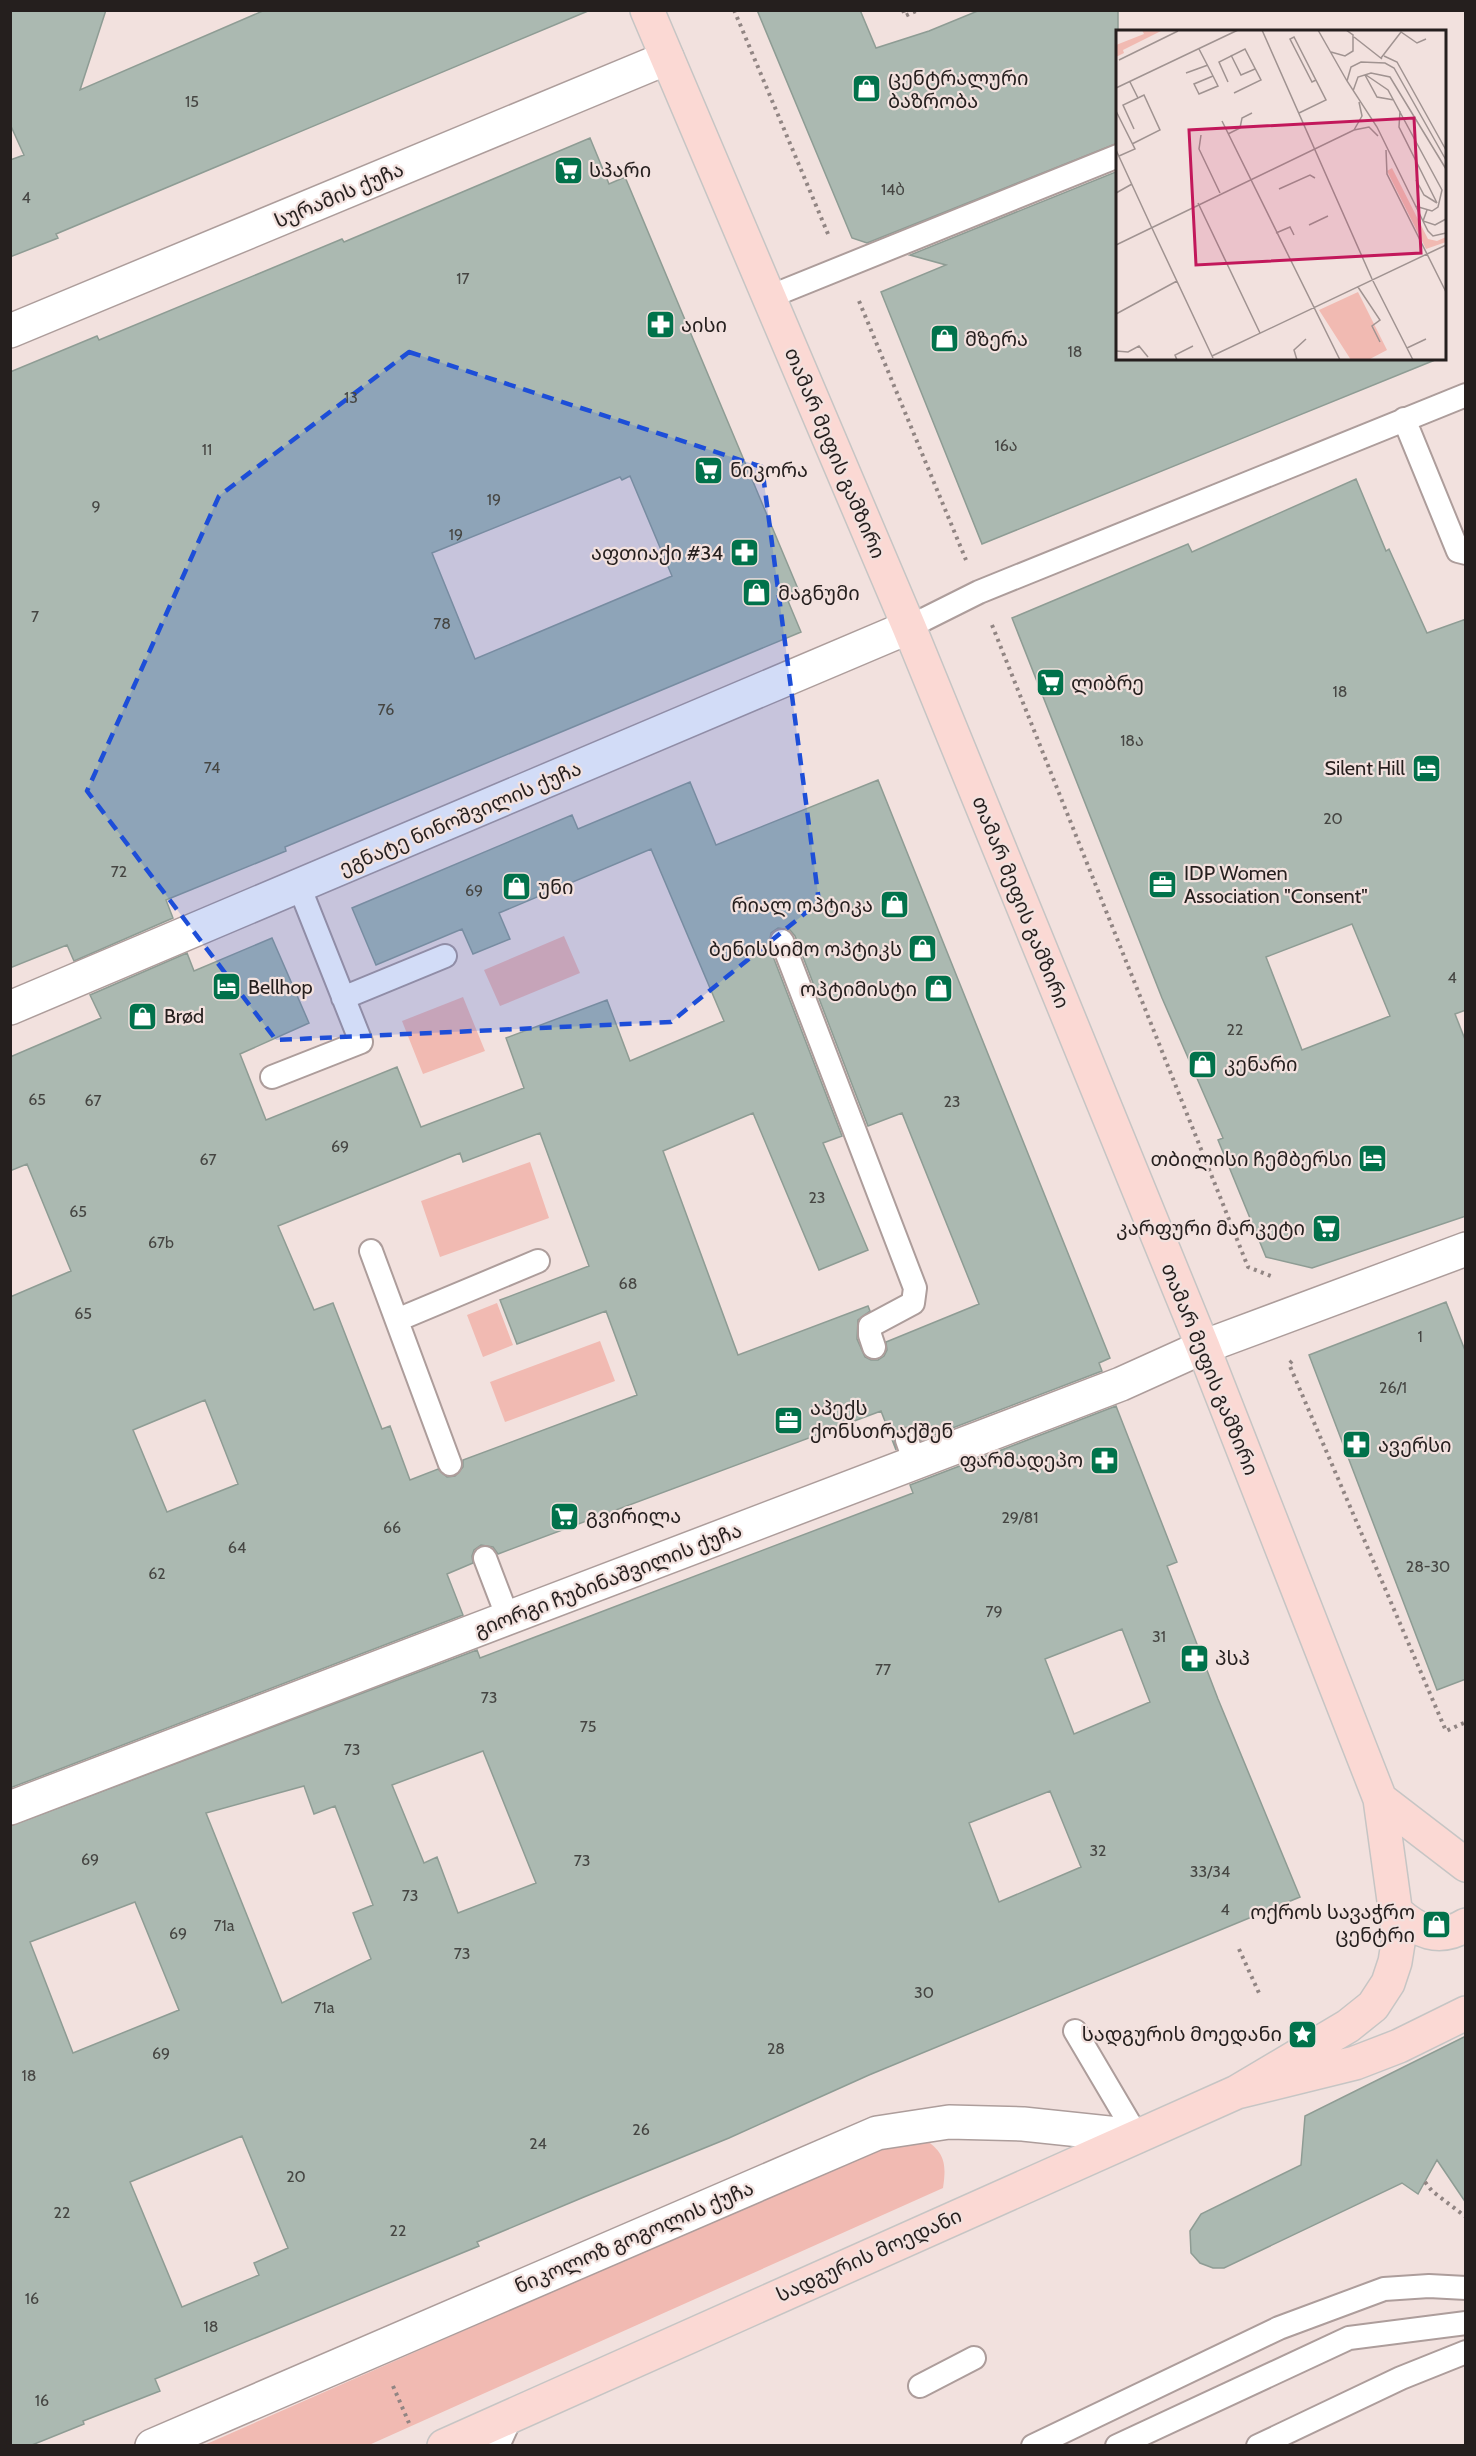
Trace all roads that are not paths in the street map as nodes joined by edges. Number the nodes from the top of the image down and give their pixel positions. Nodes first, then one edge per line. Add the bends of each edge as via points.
1 (647, 10) edge
2 (667, 58) junction
3 (1116, 157) edge
4 (769, 297) junction
5 (10, 331) edge
6 (1466, 395) edge
7 (1404, 419) junction
8 (1466, 553) edge
9 (909, 627) junction
10 (299, 886) junction
11 (782, 942) dead end
12 (445, 956) dead end
13 (343, 998) junction
14 (10, 1008) edge
15 (272, 1077) dead end
16 (1466, 1248) edge
17 (371, 1251) dead end
18 (538, 1262) dead end
19 (397, 1320) junction
20 (874, 1347) dead end
21 (1203, 1347) junction
22 (450, 1464) dead end
23 (485, 1558) dead end
24 (508, 1618) junction
25 (1380, 1799) junction
26 (10, 1808) edge
27 (1466, 1865) edge
28 (1396, 1912) junction
29 (1466, 1925) edge
30 (1466, 2013) edge
31 (1075, 2031) dead end
32 (1237, 2092) junction
33 (1137, 2136) junction
34 (1466, 2288) edge
35 (1466, 2323) edge
36 (1466, 2352) edge
37 (974, 2358) dead end
38 (920, 2386) dead end
39 (512, 2415) junction
40 (152, 2445) edge
41 (444, 2445) edge
42 (498, 2445) edge
43 (1033, 2445) edge
44 (1117, 2445) edge
45 (1258, 2445) edge

1 - 2 main road, თამარ მეფის გამზირი
2 - 4 main road, თამარ მეფის გამზირი
2 - 5 street, სურამის ქუჩა
3 - 4 lane
4 - 9 main road, თამარ მეფის გამზირი
6 - 7 lane
7 - 8 lane via 1458,551
7 - 9 lane via 979,592
9 - 10 street, ეგნატე ნინოშვილის ქუჩა
9 - 21 main road, თამარ მეფის გამზირი
10 - 13 lane
10 - 14 street, ეგნატე ნინოშვილის ქუჩა
11 - 20 lane via 915,1288 913,1303 870,1326
12 - 13 lane
13 - 15 lane via 361,1042
16 - 21 street, გიორგი ჩუბინაშვილის ქუჩა
17 - 19 lane
18 - 19 lane
19 - 22 lane
21 - 24 street, გიორგი ჩუბინაშვილის ქუჩა via 1121,1384 911,1451
21 - 25 main road, თამარ მეფის გამზირი
23 - 24 lane
24 - 26 street, გიორგი ჩუბინაშვილის ქუჩა
25 - 27 main road
25 - 28 main road, თამარ მეფის გამზირი
28 - 29 main road via 1424,1932 1457,1931
28 - 32 main road, თამარ მეფის გამზირი via 1399,1936 1395,1962 1388,1983 1373,2006 1348,2026
30 - 32 main road, სადგურის მოედანი via 1399,2046 1355,2062
31 - 33 lane
32 - 33 main road, სადგურის მოედანი
33 - 39 main road, სადგურის მოედანი
33 - 40 street, ნიკოლოზ გოგოლის ქუჩა via 1023,2124 949,2122 877,2133
34 - 43 lane via 1384,2289 1279,2328
35 - 44 lane via 1349,2338
36 - 45 lane
37 - 38 lane
39 - 41 main road, სადგურის მოედანი
39 - 42 lane

